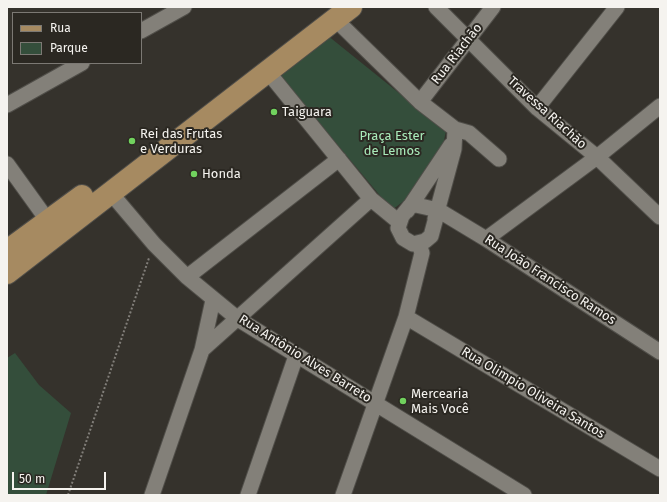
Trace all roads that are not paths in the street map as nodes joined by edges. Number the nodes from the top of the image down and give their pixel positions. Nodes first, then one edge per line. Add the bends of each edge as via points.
1 (184, 7) edge
2 (436, 7) edge
3 (493, 7) edge
4 (617, 7) edge
5 (339, 11) edge
6 (142, 30) edge
7 (469, 39) junction
8 (80, 64) edge
9 (268, 72) junction
10 (420, 102) junction
11 (7, 105) edge
12 (660, 106) edge
13 (537, 108) junction
14 (455, 135) junction
15 (597, 157) junction
16 (339, 159) junction
17 (500, 159) dead end
18 (7, 164) edge
19 (110, 192) junction
20 (371, 199) junction
21 (438, 210) junction
22 (405, 213) junction
23 (660, 217) edge
24 (48, 221) junction
25 (486, 239) junction
26 (419, 244) junction
27 (7, 251) edge
28 (7, 273) edge
29 (187, 277) junction
30 (213, 300) junction
31 (406, 316) junction
32 (238, 319) junction
33 (202, 350) junction
34 (660, 352) edge
35 (296, 356) junction
36 (375, 403) junction
37 (660, 469) edge
38 (152, 495) edge
39 (248, 495) edge
40 (343, 495) edge
41 (524, 495) edge

1 - 6 street
2 - 7 street, Travessa Riachão
3 - 7 street, Rua Riachão
4 - 13 street
5 - 9 main road
5 - 10 street
5 - 24 main road
7 - 10 street, Rua Riachão
7 - 13 street, Travessa Riachão
8 - 11 street
9 - 16 street
9 - 19 main road
10 - 14 street
12 - 15 street
13 - 15 street, Travessa Riachão
14 - 17 street via 469,133
14 - 21 street via 454,149
14 - 22 street
15 - 23 street, Travessa Riachão
15 - 25 street
16 - 20 street
16 - 29 street
18 - 24 street
19 - 28 main road
19 - 29 street, Rua Antônio Alves Barreto via 154,244
20 - 22 street
20 - 32 street
21 - 22 street
21 - 25 street, Rua João Francisco Ramos
21 - 26 street via 430,236
22 - 26 street via 400,234 413,244
24 - 27 main road
25 - 34 street, Rua João Francisco Ramos
26 - 31 street via 422,253
29 - 30 street, Rua Antônio Alves Barreto
30 - 32 street, Rua Antônio Alves Barreto
30 - 33 street
31 - 36 street
31 - 37 street, Rua Olimpio Oliveira Santos
32 - 33 street
32 - 35 street, Rua Antônio Alves Barreto
33 - 38 street
35 - 36 street, Rua Antônio Alves Barreto
35 - 39 street
36 - 40 street
36 - 41 street, Rua Antônio Alves Barreto

